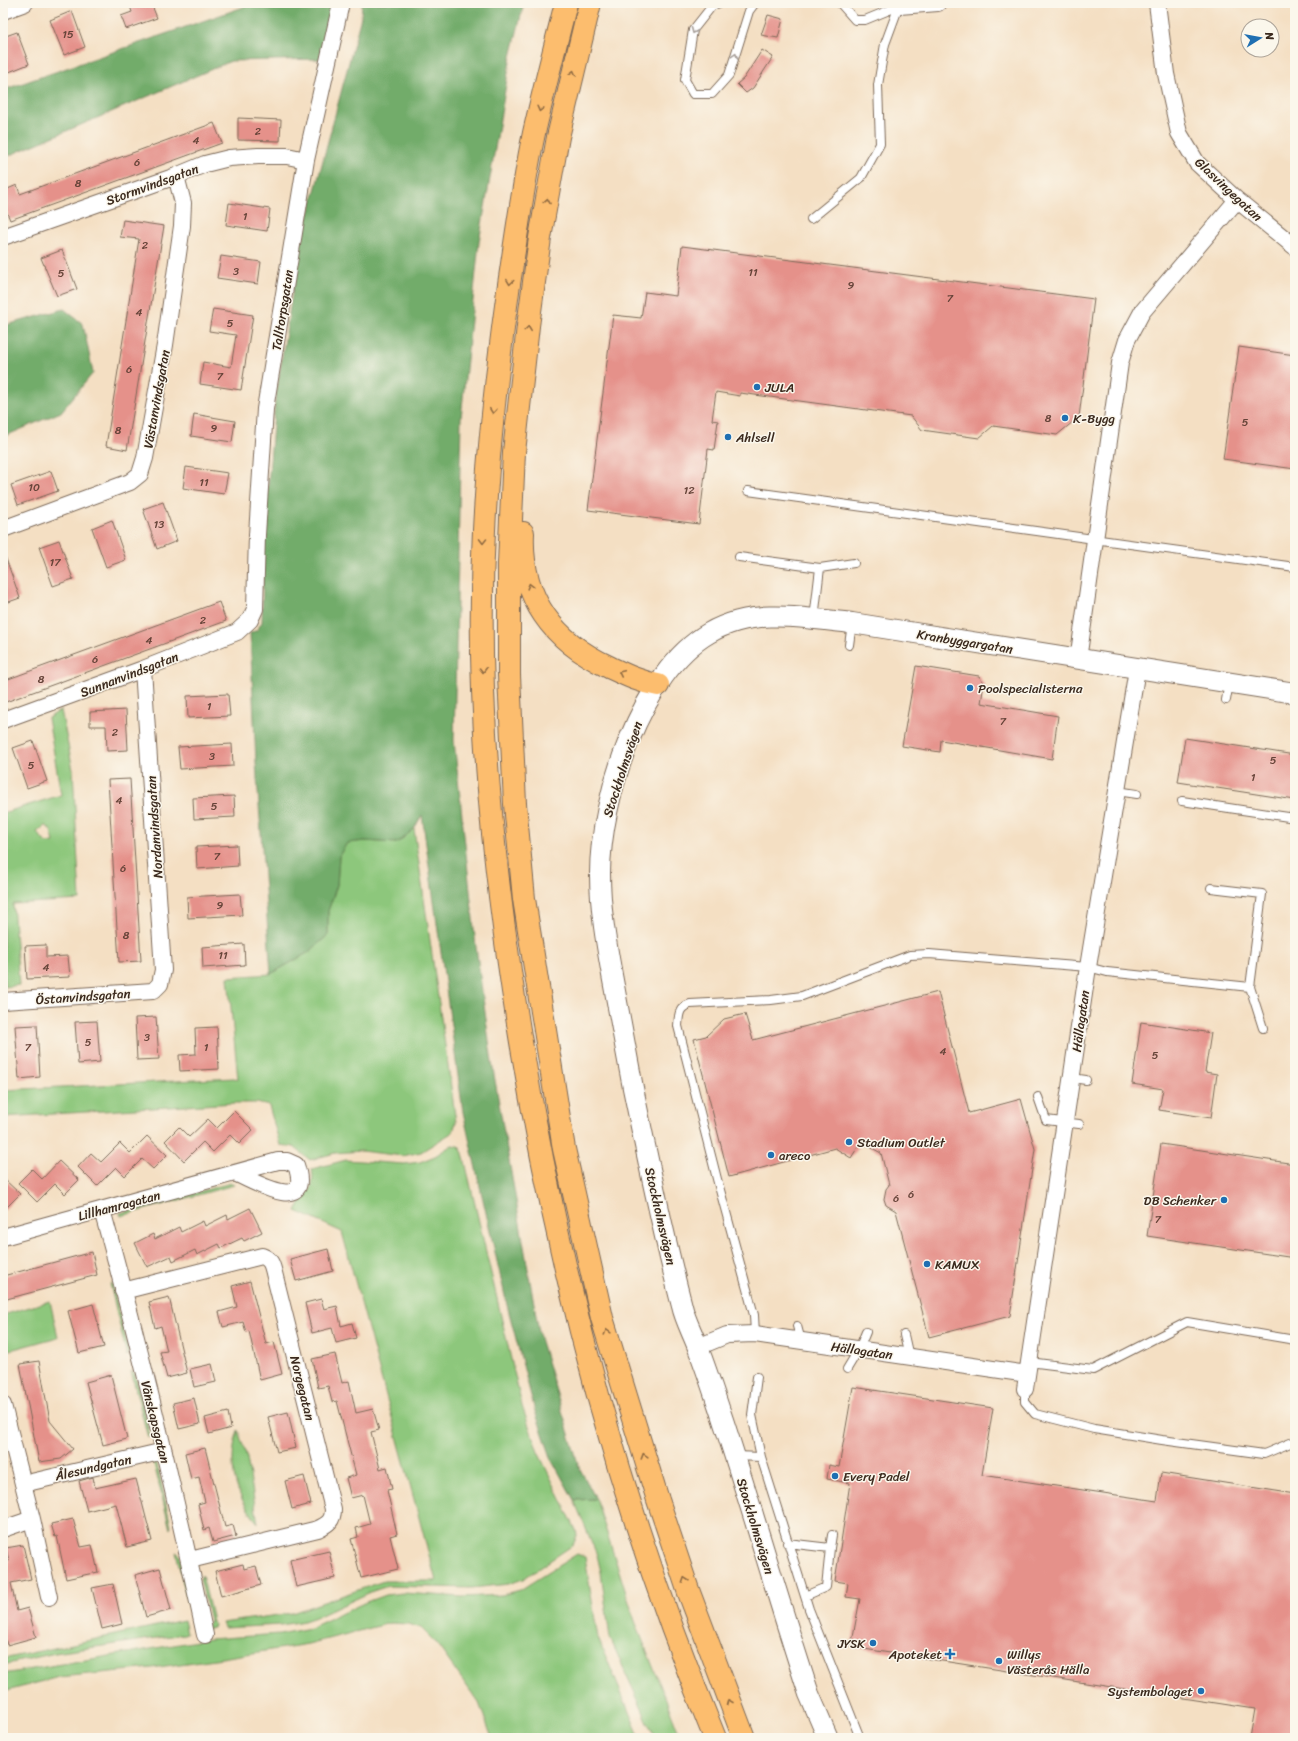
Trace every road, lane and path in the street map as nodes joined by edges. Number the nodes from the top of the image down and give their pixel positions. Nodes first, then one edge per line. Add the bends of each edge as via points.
1 (25, 3) edge
2 (341, 3) edge
3 (566, 3) edge
4 (590, 3) edge
5 (719, 3) edge
6 (755, 3) edge
7 (840, 3) edge
8 (938, 3) edge
9 (1157, 3) edge
10 (899, 6) junction
11 (3, 11) edge
12 (306, 160) junction
13 (176, 176) junction
14 (1237, 200) junction
15 (811, 219) dead end
16 (3, 237) edge
17 (1295, 246) edge
18 (523, 368) junction
19 (748, 491) dead end
20 (3, 529) edge
21 (1096, 539) junction
22 (739, 557) dead end
23 (854, 563) dead end
24 (1295, 567) edge
25 (820, 568) junction
26 (814, 619) junction
27 (250, 620) joint
28 (852, 623) junction
29 (849, 645) dead end
30 (1078, 660) junction
31 (143, 669) junction
32 (1137, 669) junction
33 (658, 685) junction
34 (1295, 693) edge
35 (3, 720) edge
36 (1117, 790) junction
37 (1137, 794) dead end
38 (1182, 800) dead end
39 (1295, 818) edge
40 (1211, 888) dead end
41 (1088, 967) junction
42 (160, 984) joint
43 (1250, 987) junction
44 (3, 1001) edge
45 (1263, 1028) dead end
46 (1038, 1097) dead end
47 (1072, 1123) junction
48 (235, 1173) dead end
49 (102, 1210) junction
50 (3, 1237) edge
51 (123, 1291) junction
52 (866, 1332) dead end
53 (756, 1334) junction
54 (904, 1335) dead end
55 (1295, 1340) edge
56 (698, 1347) junction
57 (859, 1349) junction
58 (909, 1357) junction
59 (847, 1369) dead end
60 (1027, 1375) junction
61 (757, 1377) dead end
62 (3, 1405) edge
63 (1295, 1441) edge
64 (164, 1450) junction
65 (735, 1456) junction
66 (761, 1457) junction
67 (23, 1484) junction
68 (32, 1519) junction
69 (3, 1529) edge
70 (832, 1535) dead end
71 (787, 1543) junction
72 (830, 1548) junction
73 (190, 1560) junction
74 (805, 1596) junction
75 (49, 1597) dead end
76 (205, 1635) dead end
77 (715, 1738) edge
78 (744, 1738) edge
79 (828, 1738) edge
80 (860, 1738) edge

1 - 11 street
2 - 12 street, Talltorpsgatan
3 -> 77 highway via 534,134 496,375 483,556 482,667 488,795 506,946 530,1094 563,1258 608,1434 677,1642
18 -> 4 highway via 540,238 558,137
5 -> 6 lane via 712,6 693,30 685,80 694,94 712,94 729,75
7 - 10 lane via 855,20 865,20
8 - 10 street
9 - 14 street, Glasvingegatan via 1166,74 1179,133 1197,163
10 - 15 lane via 885,44 878,85 880,144 861,178
12 - 13 street, Stormvindsgatan via 287,156 229,158 205,164
12 - 27 street, Talltorpsgatan via 265,409 255,609
13 - 16 street, Stormvindsgatan
13 - 20 street, Västanvindsgatan via 183,203 182,226 146,458 140,474 130,482
14 - 17 street, Glasvingegatan
14 - 21 street via 1142,312 1127,340 1120,363
33 -> 18 highway via 640,682 575,648 550,623 532,593 525,567 523,540 532,389
78 -> 18 highway via 696,1613 602,1318 564,1149 546,1042 524,898 515,804 509,675 512,489
19 - 21 lane
21 - 24 lane
21 - 30 street
22 - 25 lane
23 - 25 lane
25 - 26 lane
26 - 28 street, Kranbyggargatan
26 - 33 street, Kranbyggargatan via 768,615 744,619 711,631 690,646 671,666
27 - 31 street, Sunnanvindsgatan via 237,632
28 - 29 lane
28 - 30 street, Kranbyggargatan
30 - 32 street, Kranbyggargatan
31 - 35 street, Sunnanvindsgatan
31 - 42 street, Nordanvindsgatan via 164,970
32 - 34 street, Kranbyggargatan via 1227,692
32 - 36 street, Hällagatan
33 - 56 street, Stockholmsvägen via 638,719 622,761 605,818 600,874 602,907 624,1040 646,1151 683,1310
36 - 37 lane
36 - 41 street, Hällagatan
38 - 39 lane
40 - 43 lane via 1262,894
41 - 43 lane via 1107,972
41 - 47 street, Hällagatan via 1074,1026 1079,1079
41 - 53 lane via 929,954 910,955 802,996 683,1006 679,1011 678,1026 754,1315
42 - 44 street, Östanvindsgatan via 153,991
43 - 45 lane
46 - 47 lane via 1046,1120
47 - 60 street, Hällagatan
48 - 49 street, Lillhamragatan
49 - 50 street, Lillhamragatan
49 - 51 street, Vänskapsgatan
51 - 64 street, Vänskapsgatan
51 - 73 street, Norgegatan via 262,1256 268,1258 274,1273 333,1509 333,1518 328,1525 318,1529
52 - 57 lane
53 - 56 street, Hällagatan via 727,1335
53 - 57 street, Hällagatan via 799,1334
54 - 58 lane
55 - 60 lane via 1187,1322 1093,1370
56 - 65 street, Stockholmsvägen
57 - 58 street, Hällagatan
57 - 59 lane
58 - 60 street, Hällagatan
60 - 63 lane via 1025,1402 1035,1414 1094,1429 1264,1454
61 - 66 lane via 752,1415
62 - 67 street
64 - 67 street, Ålesundgatan
64 - 73 street, Vänskapsgatan
65 - 66 lane
65 - 79 street, Stockholmsvägen via 778,1600 809,1694
66 - 71 lane
67 - 68 street
68 - 69 street
68 - 75 street
70 - 72 lane
71 - 72 lane
71 - 74 lane
72 - 74 lane via 826,1587
73 - 76 street, Vänskapsgatan
74 - 80 lane

